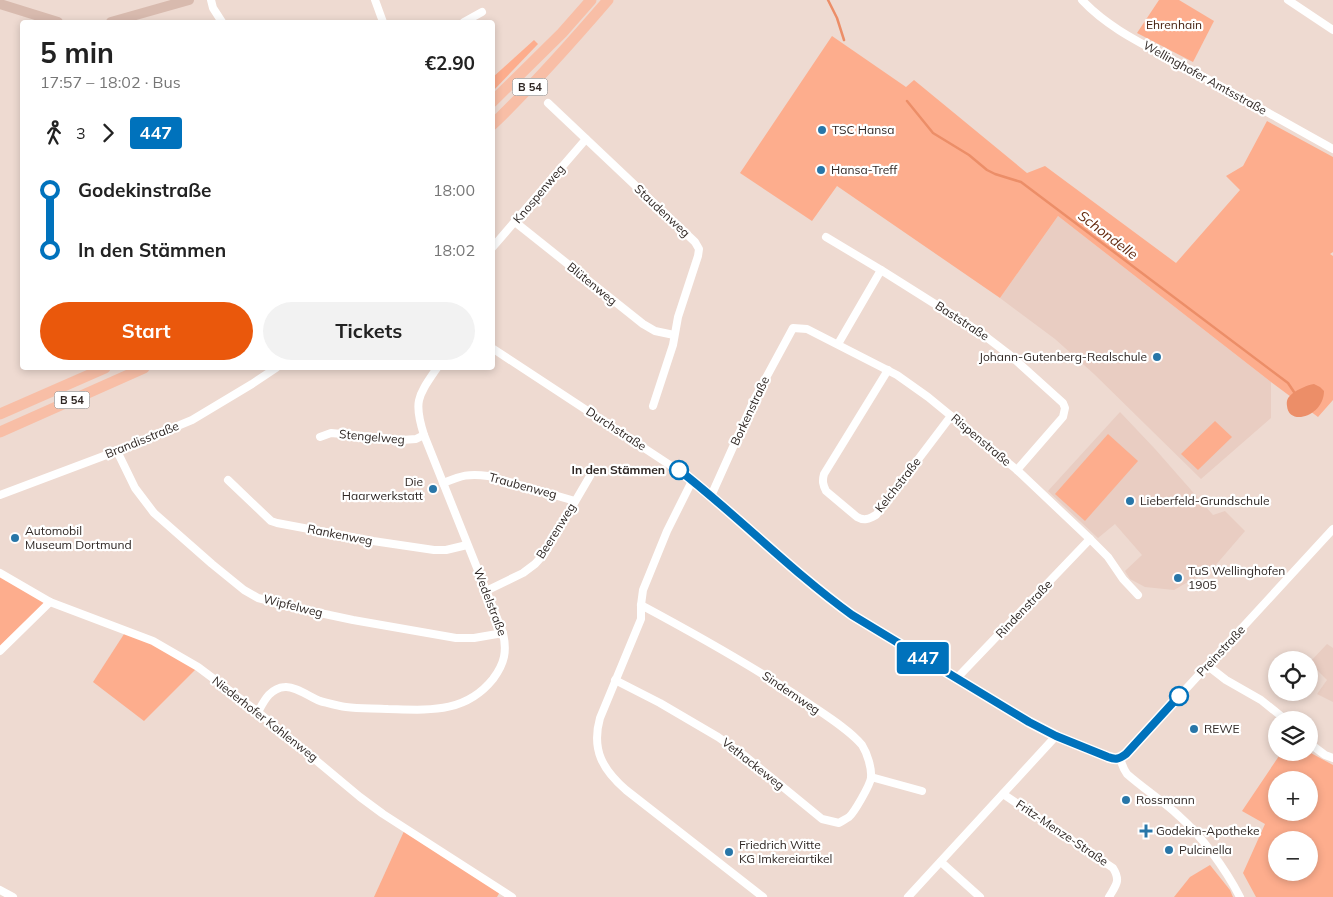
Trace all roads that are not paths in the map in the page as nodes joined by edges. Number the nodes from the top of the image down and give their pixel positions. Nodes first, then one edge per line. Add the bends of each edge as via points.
1 (189, 0) edge
2 (211, 0) edge
3 (375, 0) edge
4 (592, 0) edge
5 (608, 0) edge
6 (1082, 0) edge
7 (1288, 0) edge
8 (0, 4) edge
9 (482, 12) dead end
10 (52, 20) edge
11 (118, 20) edge
12 (221, 20) edge
13 (382, 20) edge
14 (468, 20) edge
15 (1333, 30) edge
16 (495, 99) edge
17 (548, 103) dead end
18 (495, 122) edge
19 (586, 139) junction
20 (1333, 149) edge
21 (515, 222) junction
22 (826, 236) dead end
23 (495, 245) edge
24 (881, 270) junction
25 (793, 328) joint
26 (674, 336) junction
27 (838, 344) junction
28 (495, 350) edge
29 (100, 370) edge
30 (140, 370) edge
31 (273, 370) edge
32 (436, 370) edge
33 (888, 370) junction
34 (653, 406) dead end
35 (0, 414) edge
36 (951, 416) junction
37 (0, 432) edge
38 (424, 436) junction
39 (320, 438) dead end
40 (116, 451) junction
41 (1017, 470) junction
42 (590, 476) dead end
43 (228, 480) dead end
44 (692, 481) junction
45 (443, 483) junction
46 (0, 495) edge
47 (711, 496) junction
48 (575, 501) junction
49 (1333, 529) edge
50 (1090, 539) junction
51 (467, 545) junction
52 (0, 572) edge
53 (486, 591) junction
54 (1138, 595) dead end
55 (50, 602) junction
56 (641, 605) junction
57 (503, 633) junction
58 (0, 651) edge
59 (1208, 666) junction
60 (956, 679) junction
61 (615, 680) junction
62 (1275, 711) edge
63 (258, 712) junction
64 (1056, 736) junction
65 (1318, 750) edge
66 (1120, 758) junction
67 (1333, 758) edge
68 (871, 777) junction
69 (922, 791) dead end
70 (1003, 794) junction
71 (940, 862) junction
72 (0, 890) edge
73 (13, 897) edge
74 (512, 897) edge
75 (763, 897) edge
76 (908, 897) edge
77 (980, 897) edge
78 (1108, 897) edge
79 (1240, 897) edge

1 - 11 main road
2 - 12 street
3 - 13 street
4 - 16 highway, B 54
5 - 18 highway, B 54
6 - 20 street, Wellinghofer Amtsstraße via 1108,24 1126,35
7 - 15 street
8 - 10 main road
9 - 14 street
17 - 19 street, Staudenweg
19 - 21 street, Knospenweg
19 - 26 street, Staudenweg via 699,249
21 - 23 street, Knospenweg
21 - 26 street, Blütenweg via 643,324
22 - 24 street, Baststraße
24 - 27 street
24 - 41 street, Baststraße via 981,333 1063,403 1063,417
25 - 27 street, Rispenstraße via 807,329
25 - 47 street, Borkenstraße via 755,398
26 - 34 street, Staudenweg
27 - 33 street, Rispenstraße
28 - 44 street, Durchstraße
29 - 35 highway, B 54
30 - 37 highway, B 54
31 - 40 street, Brandisstraße via 192,420
32 - 38 street, Wedelstraße via 418,401 417,412
33 - 36 street, Rispenstraße
33 - 36 street, Kelchstraße via 824,474 826,492 857,517 866,520 876,514
36 - 41 street, Rispenstraße
38 - 39 street, Stengelweg via 402,440 331,433
38 - 45 street, Wedelstraße
40 - 46 street, Brandisstraße
40 - 57 street, Wipfelweg via 135,488 154,513 212,564 258,598 344,618 456,638
41 - 50 street, Rispenstraße
42 - 48 street, Beerenweg
43 - 51 street, Rankenweg via 270,521 277,523 434,550
44 - 47 street, Durchstraße
44 - 56 street via 643,590
45 - 48 street, Traubenweg via 474,474
45 - 51 street, Wedelstraße
47 - 60 street, Durchstraße via 824,595
48 - 53 street, Beerenweg via 545,553 535,564 524,573
49 - 59 street, Preinstraße
50 - 54 street, Rispenstraße
50 - 60 street, Rindenstraße
51 - 53 street, Wedelstraße
52 - 55 street, Niederhofer Kohlenweg
53 - 57 street, Wedelstraße
55 - 58 street
55 - 63 street, Niederhofer Kohlenweg via 153,641 198,667
56 - 61 street via 641,619
56 - 68 street, Sindernweg via 764,674 850,733 862,746 869,761
57 - 63 street, Wedelstraße via 505,658 498,672 488,686 455,706 426,710 346,707 284,687 267,696
59 - 62 street
59 - 66 street, Preinstraße
60 - 64 street, Durchstraße
61 - 68 street, Vethackeweg via 718,737 822,819 839,823 850,816
61 - 75 street via 596,730 600,755 613,779
63 - 74 street, Niederhofer Kohlenweg via 383,814
64 - 66 street via 1108,757
64 - 70 street
65 - 67 street
66 - 79 street via 1127,774 1199,836
68 - 69 street
70 - 71 street
70 - 78 street, Fritz-Menze-Straße via 1113,868 1117,883
71 - 76 street
71 - 77 street
72 - 73 street

